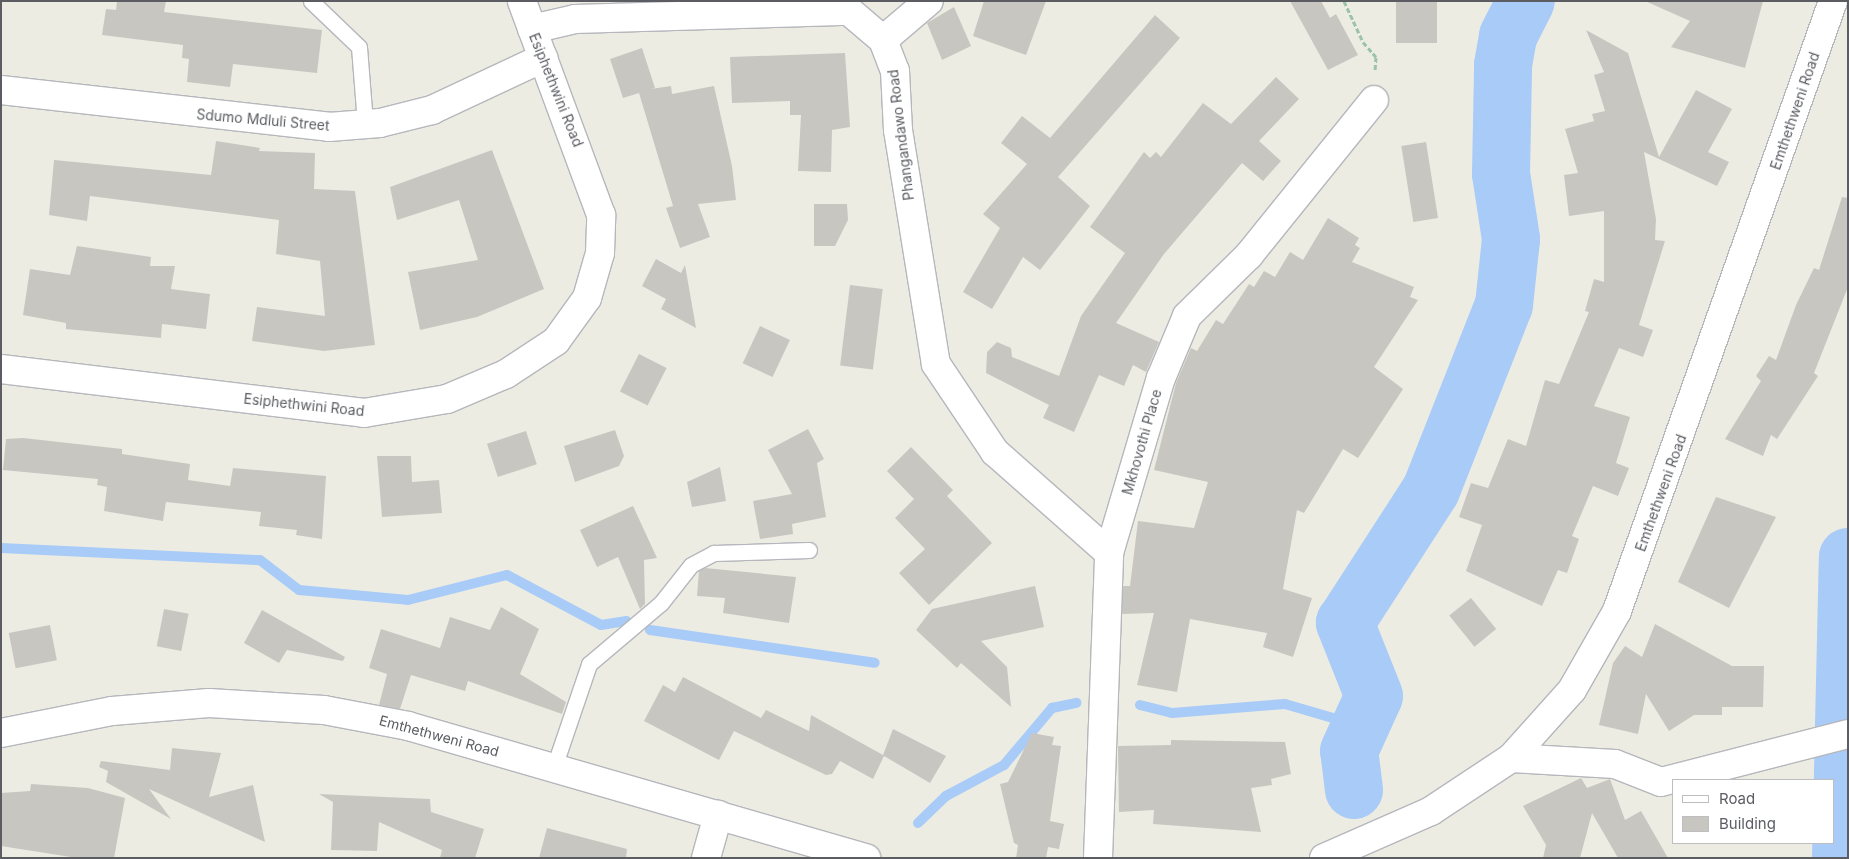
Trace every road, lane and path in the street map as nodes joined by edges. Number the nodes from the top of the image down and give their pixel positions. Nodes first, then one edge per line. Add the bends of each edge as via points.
1 (311, 1) edge
2 (522, 1) edge
3 (929, 1) edge
4 (1344, 1) edge
5 (1834, 1) edge
6 (795, 6) edge
7 (532, 29) junction
8 (883, 40) junction
9 (543, 58) junction
10 (1374, 89) joint
11 (1, 90) edge
12 (365, 124) junction
13 (1, 368) edge
14 (809, 550) dead end
15 (1109, 553) junction
16 (1, 732) edge
17 (1848, 734) edge
18 (1511, 758) junction
19 (554, 767) junction
20 (1672, 779) edge
21 (1673, 779) edge
22 (718, 815) junction
23 (706, 858) edge
24 (866, 858) edge
25 (1098, 858) edge
26 (1324, 858) edge

1 - 12 lane via 359,47
2 - 7 street, Esiphethwini Road
3 - 8 street
4 - 10 path via 1363,42 1376,56
5 - 18 street, Emthethweni Road via 1617,611 1572,690
6 - 7 street, Phangandawo Road via 575,19
6 - 8 street, Phangandawo Road via 848,11
7 - 9 street, Esiphethwini Road
8 - 15 street, Phangandawo Road via 895,71 898,130 936,364 995,452
9 - 12 street, Sdumo Mdluli Street via 432,110
9 - 13 street, Esiphethwini Road via 590,176 601,215 600,253 588,298 556,341 506,374 447,399 364,413
10 - 15 street, Mkhovothi Place via 1249,255 1187,316 1161,378
11 - 12 street, Sdumo Mdluli Street via 260,122 329,127
14 - 19 lane via 714,553 691,565 667,598 589,664
15 - 25 street, Mkhovothi Place
16 - 19 street, Emthethweni Road via 112,712 200,704 295,709 408,726
17 - 21 street
18 - 20 street via 1615,764 1661,782
18 - 26 street, Emthethweni Road via 1431,811
19 - 22 street, Emthethweni Road
22 - 23 street
22 - 24 street, Emthethweni Road

